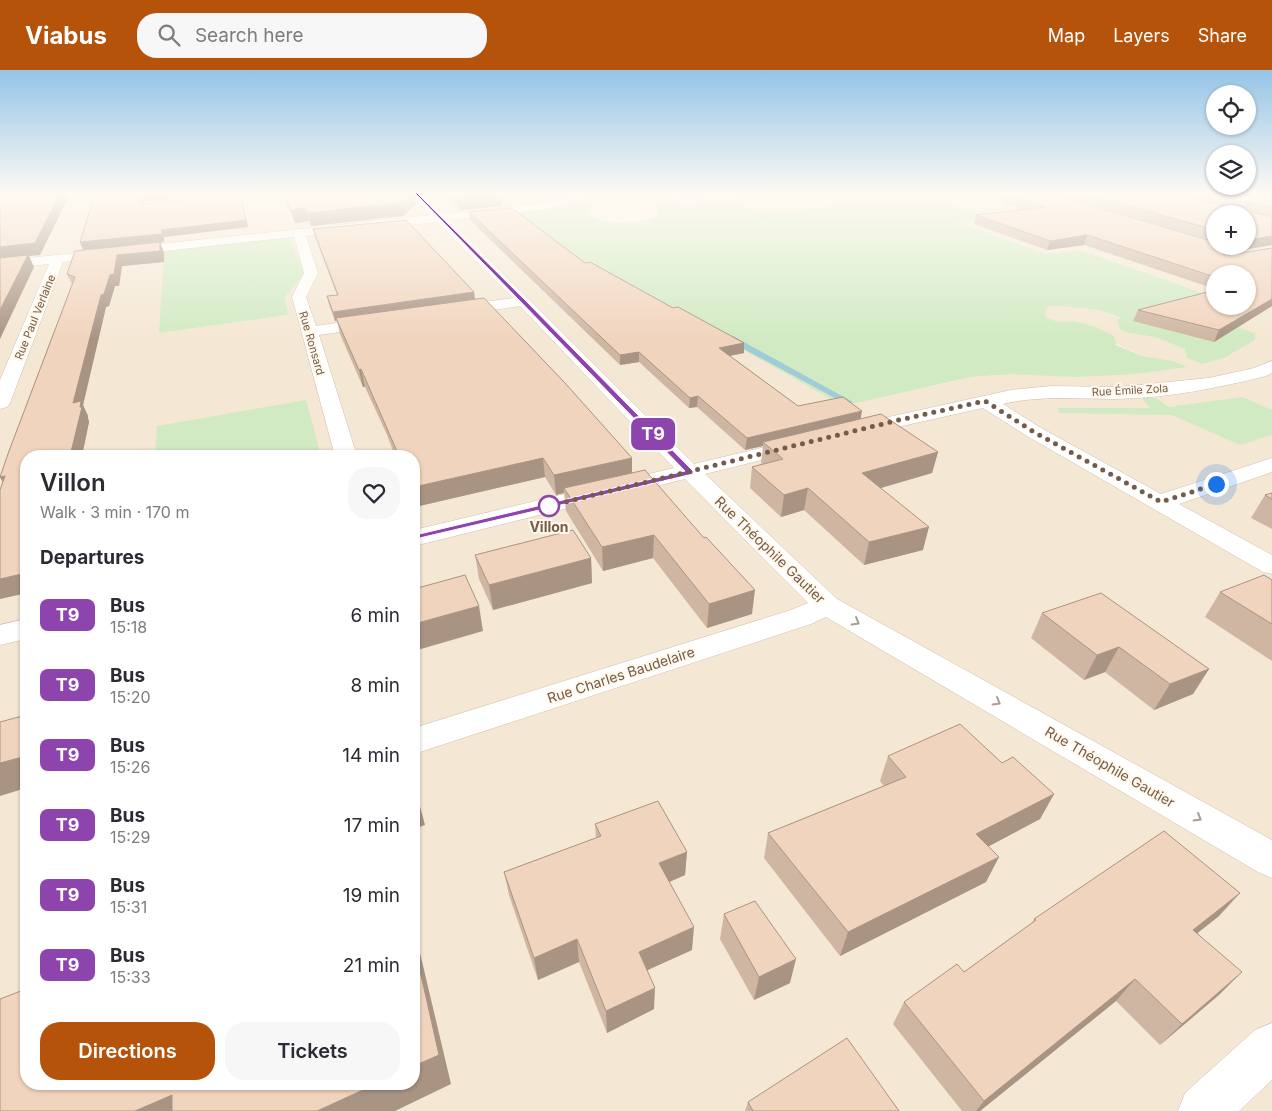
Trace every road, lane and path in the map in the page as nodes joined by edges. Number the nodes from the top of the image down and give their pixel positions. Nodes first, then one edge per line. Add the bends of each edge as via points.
1 (180, 243) edge
2 (302, 243) edge
3 (465, 243) edge
4 (1203, 243) edge
5 (58, 259) junction
6 (1209, 261) edge
7 (0, 265) edge
8 (524, 301) junction
9 (436, 313) edge
10 (387, 321) edge
11 (309, 332) junction
12 (1272, 366) edge
13 (985, 401) junction
14 (0, 403) edge
15 (344, 450) edge
16 (1272, 466) edge
17 (690, 472) junction
18 (1161, 502) junction
19 (420, 537) edge
20 (1272, 566) edge
21 (827, 605) junction
22 (20, 630) edge
23 (0, 635) edge
24 (420, 739) edge
25 (1272, 860) edge
26 (1272, 1047) edge
27 (1202, 1111) edge

1 - 5 street
2 - 11 street, Rue Ronsard via 312,273 298,297
3 - 8 street, Rue Théophile Gautier
4 - 6 street via 1248,255
5 - 7 street
5 - 14 street, Rue Paul Verlaine
8 - 9 street
8 - 17 street, Rue Théophile Gautier
10 - 11 street
11 - 15 street, Rue Ronsard
12 - 13 street, Rue Émile Zola via 1209,384 1118,393 1051,392
13 - 17 street, Rue Émile Zola
13 - 18 street
16 - 18 street
17 - 19 street, Rue Émile Zola
17 - 21 street, Rue Théophile Gautier
18 - 20 street
21 - 24 street, Rue Charles Baudelaire via 801,617
21 -> 25 street, Rue Théophile Gautier
22 - 23 street
26 - 27 street

